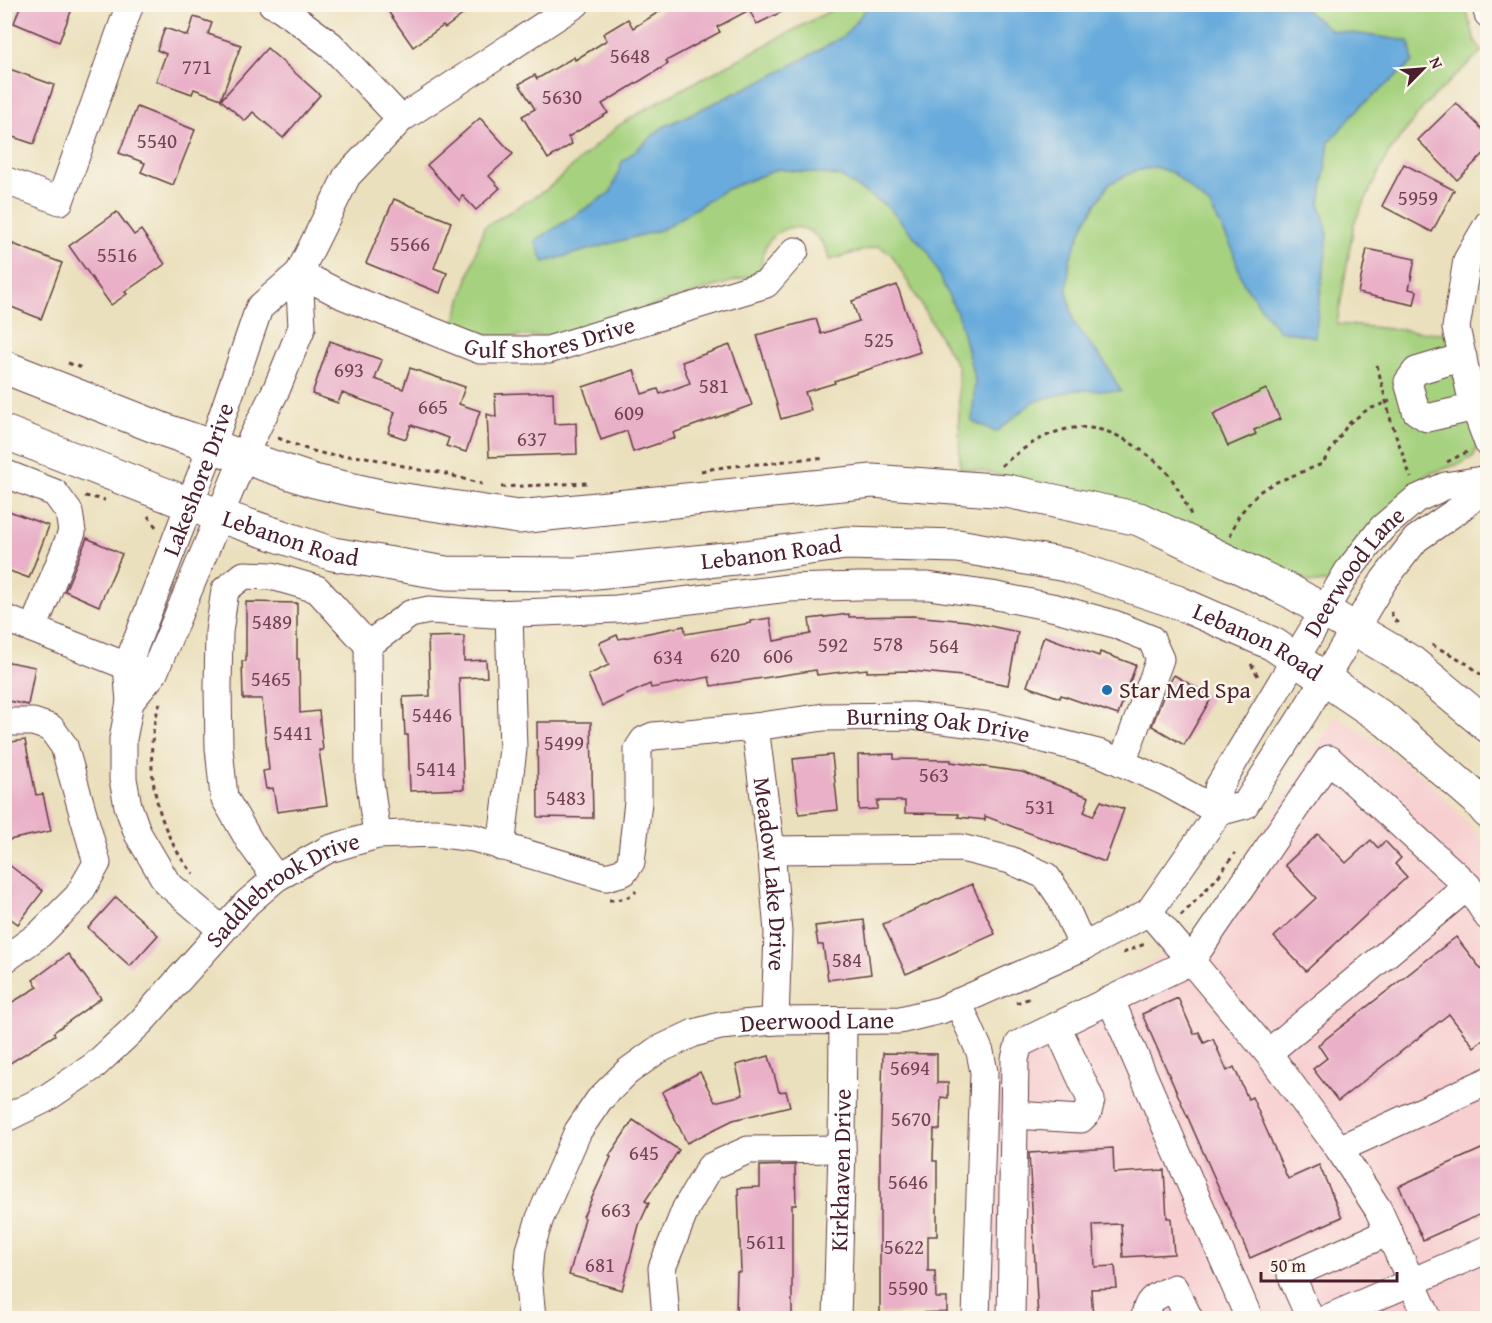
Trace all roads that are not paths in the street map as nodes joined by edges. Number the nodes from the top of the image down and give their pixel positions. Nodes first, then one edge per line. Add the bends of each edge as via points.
1 (130, 4) edge
2 (272, 4) edge
3 (576, 4) edge
4 (1485, 4) edge
5 (1488, 14) edge
6 (401, 119) junction
7 (4, 180) edge
8 (1488, 224) edge
9 (795, 251) dead end
10 (299, 273) junction
11 (1463, 357) junction
12 (4, 367) edge
13 (1475, 407) junction
14 (4, 432) edge
15 (1488, 443) edge
16 (213, 446) junction
17 (244, 457) junction
18 (4, 473) edge
19 (1488, 478) edge
20 (1488, 486) edge
21 (190, 504) junction
22 (220, 516) junction
23 (1324, 611) junction
24 (509, 614) junction
25 (4, 618) edge
26 (1354, 628) junction
27 (33, 629) junction
28 (368, 645) junction
29 (1295, 659) junction
30 (127, 666) junction
31 (1324, 679) junction
32 (159, 683) junction
33 (130, 702) junction
34 (4, 722) edge
35 (1488, 726) edge
36 (755, 727) junction
37 (1122, 763) junction
38 (1219, 812) junction
39 (1488, 812) edge
40 (377, 835) junction
41 (501, 847) junction
42 (771, 850) junction
43 (276, 878) junction
44 (632, 879) joint
45 (1468, 886) junction
46 (1149, 912) junction
47 (1488, 917) edge
48 (222, 930) junction
49 (1083, 946) junction
50 (4, 960) edge
51 (1191, 961) junction
52 (1111, 1001) junction
53 (958, 1002) junction
54 (775, 1021) junction
55 (843, 1022) junction
56 (1057, 1026) junction
57 (1268, 1053) junction
58 (1488, 1081) edge
59 (1014, 1115) junction
60 (4, 1119) edge
61 (842, 1149) junction
62 (1339, 1149) junction
63 (1389, 1232) junction
64 (1488, 1249) edge
65 (1411, 1282) junction
66 (1380, 1308) edge
67 (532, 1318) edge
68 (666, 1318) edge
69 (837, 1318) edge
70 (976, 1318) edge
71 (1011, 1318) edge
72 (1144, 1318) edge
73 (1189, 1318) edge
74 (1249, 1318) edge
75 (1310, 1318) edge
76 (1328, 1318) edge
77 (1428, 1318) edge

1 - 7 street via 60,201
2 - 6 street via 331,45
3 - 6 street, Lakeshore Drive
4 - 5 street
6 - 10 street, Lakeshore Drive via 347,176
8 - 11 street via 1467,260 1456,327
9 - 10 street, Gulf Shores Drive via 766,284 548,350 480,350 344,296
10 - 16 street, Lakeshore Drive via 259,308
10 - 17 street, Lakeshore Drive via 302,327
11 - 13 street
11 - 13 street via 1416,371 1408,382 1416,411 1427,418
12 - 16 main road
13 - 15 street
14 - 21 main road, Lebanon Road
16 - 17 main road
16 - 21 street, Lakeshore Drive
17 - 22 street, Lakeshore Drive
17 - 23 main road via 314,481 385,497 518,517 872,481 1007,491 1139,519
18 - 27 street via 55,493 69,512 72,532
19 - 23 street, Deerwood Lane via 1445,486 1416,499 1382,528 1348,571
20 - 26 street, Deerwood Lane via 1416,539 1384,579
21 - 22 main road, Lebanon Road
21 - 30 street, Lakeshore Drive
22 - 29 main road, Lebanon Road via 333,554 446,573 576,574 846,543 958,546 1066,565 1177,602 1273,644
22 - 32 street, Lakeshore Drive
23 - 26 main road
23 - 29 street, Deerwood Lane
24 - 28 street via 429,610 410,614
24 - 37 street via 617,609 765,591 860,585 928,586 1056,608 1150,639 1160,659
24 - 41 street via 513,749
25 - 27 street
26 - 31 street, Deerwood Lane
26 - 35 main road via 1411,662
27 - 30 street
28 - 40 street via 369,776
28 - 43 street via 317,589 272,576 244,575 225,590 218,687 224,797
29 - 31 main road, Lebanon Road
29 - 38 street, Deerwood Lane via 1218,788
30 - 32 street
30 - 33 street, Lakeshore Drive
31 - 38 street, Deerwood Lane via 1245,805
31 - 39 main road, Lebanon Road via 1387,721
32 - 33 street, Lakeshore Drive
33 - 48 street, Lakeshore Drive via 123,739 123,779 138,834 167,883
34 - 50 street via 33,722 51,728 64,746 97,863 78,896 40,933
36 - 37 street, Burning Oak Drive via 824,717 913,716 997,726
36 - 42 street, Meadow Lake Drive
36 - 44 street, Burning Oak Drive via 644,740 638,749
37 - 38 street, Burning Oak Drive
38 - 46 street, Deerwood Lane
40 - 41 street, Saddlebrook Drive via 435,832
40 - 43 street, Saddlebrook Drive via 328,849
41 - 44 street, Saddlebrook Drive via 606,877
42 - 49 street via 961,848 1010,860 1046,876
42 - 54 street, Meadow Lake Drive via 778,932
43 - 48 street, Saddlebrook Drive
45 - 47 street
45 - 51 street via 1329,759
45 - 57 street
46 - 49 street, Deerwood Lane
46 - 51 street
48 - 60 street, Saddlebrook Drive via 141,1022 94,1066 45,1099
49 - 53 street, Deerwood Lane
51 - 52 street
51 - 57 street
52 - 56 street
52 - 74 street
53 - 55 street, Deerwood Lane via 900,1020
53 - 70 street via 980,1052 984,1072
54 - 55 street, Deerwood Lane
54 - 67 street, Deerwood Lane via 720,1026 694,1033 656,1051 599,1100 578,1131 530,1250
55 - 61 street, Kirkhaven Drive
56 - 59 street via 1019,1044
56 - 59 street via 1091,1100 1088,1112 1081,1119
57 - 62 street
58 - 62 street
59 - 71 street
61 - 68 street via 748,1149 710,1167 686,1209 662,1268
61 - 69 street, Kirkhaven Drive
62 - 63 street
63 - 65 street
63 - 75 street via 1291,1275
64 - 65 street
65 - 66 street
65 - 77 street
66 - 76 street
72 - 73 street via 1154,1297 1174,1288

